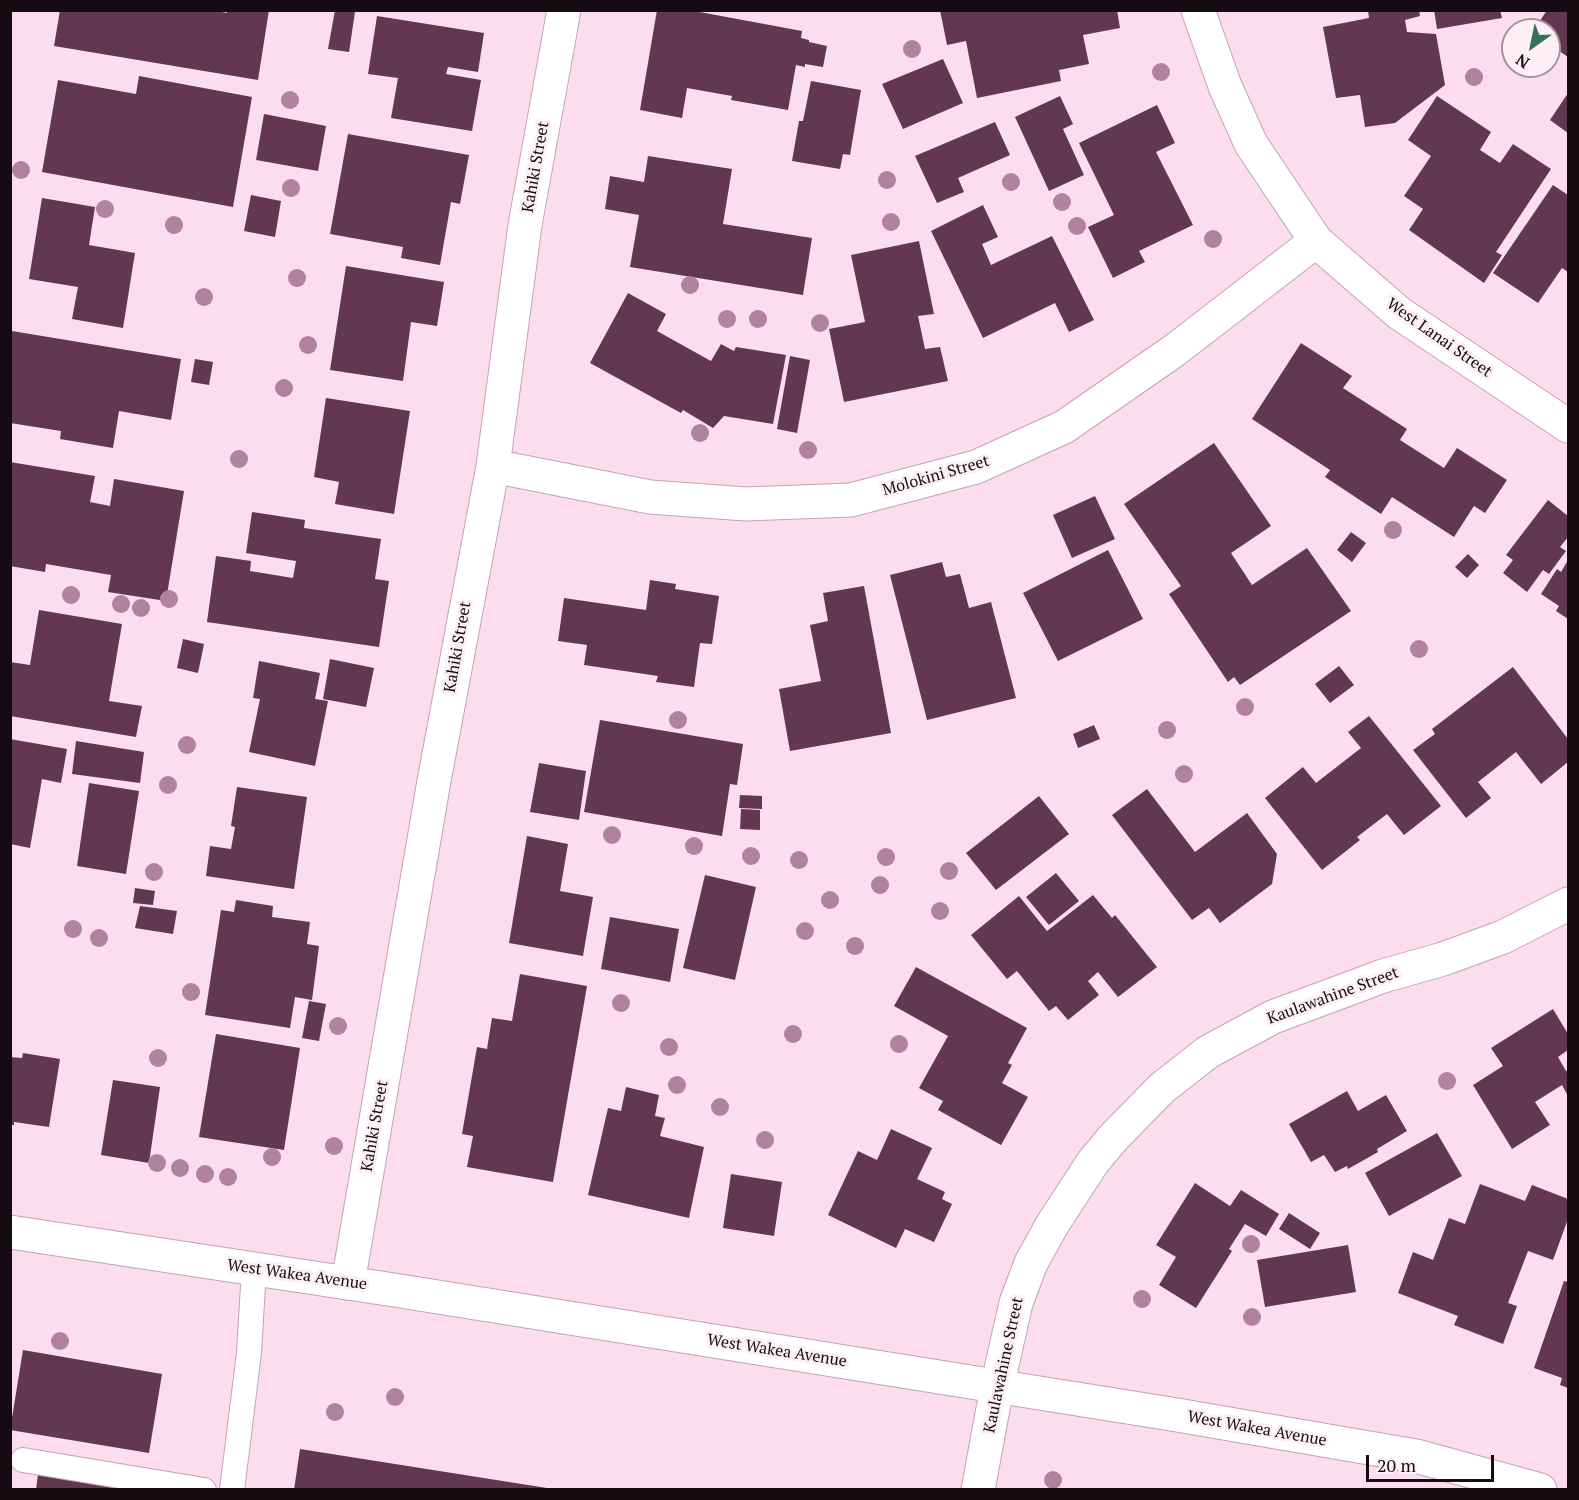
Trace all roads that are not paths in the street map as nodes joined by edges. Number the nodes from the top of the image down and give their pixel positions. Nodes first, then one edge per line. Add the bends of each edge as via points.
1 (564, 10) edge
2 (1198, 10) edge
3 (1316, 241) junction
4 (1569, 426) edge
5 (493, 466) junction
6 (1569, 904) edge
7 (10, 1232) edge
8 (254, 1269) junction
9 (348, 1283) junction
10 (997, 1387) junction
11 (23, 1460) dead end
12 (204, 1490) edge
13 (232, 1490) edge
14 (978, 1490) edge
15 (1540, 1490) edge

1 - 5 street, Kahiki Street via 525,225
2 - 3 street, West Lanai Street via 1224,86 1251,144
3 - 4 street, West Lanai Street via 1399,313
3 - 5 street, Molokini Street via 1175,350 1064,427 976,467 851,500 746,504 650,496
5 - 9 street, Kahiki Street
6 - 10 street, Kaulawahine Street via 1503,937 1273,1017 1208,1052 1162,1088 1093,1162 1031,1263 1016,1303
7 - 8 street, West Wakea Avenue
8 - 9 street, West Wakea Avenue
8 - 13 lane via 249,1353
9 - 10 street, West Wakea Avenue
10 - 14 street, Kaulawahine Street
10 - 15 street, West Wakea Avenue via 1416,1456
11 - 12 lane

